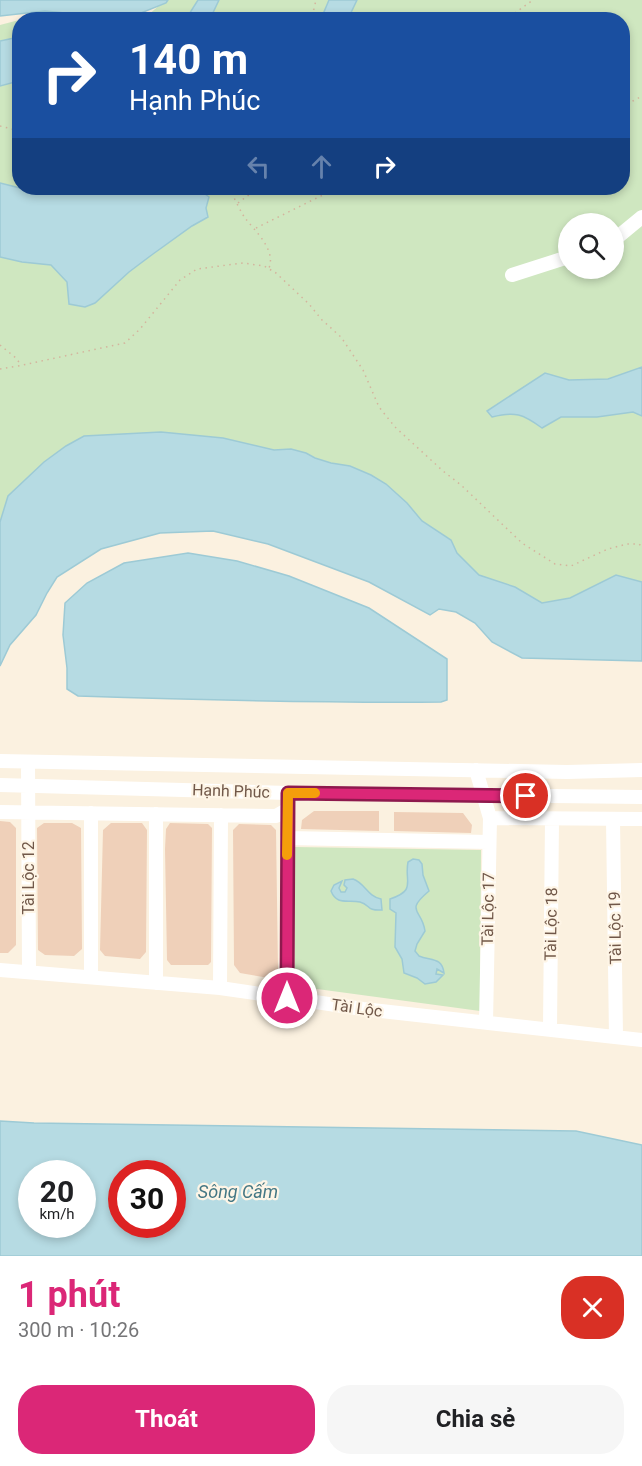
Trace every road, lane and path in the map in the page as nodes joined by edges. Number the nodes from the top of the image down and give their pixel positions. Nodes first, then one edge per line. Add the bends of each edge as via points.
1 (533, 0) edge
2 (516, 12) edge
3 (233, 195) edge
4 (248, 195) edge
5 (323, 195) edge
6 (237, 203) junction
7 (642, 217) edge
8 (255, 228) junction
9 (624, 232) edge
10 (558, 260) edge
11 (269, 269) junction
12 (512, 275) dead end
13 (0, 345) edge
14 (18, 366) junction
15 (0, 369) edge
16 (642, 546) edge
17 (0, 761) edge
18 (28, 762) junction
19 (476, 771) junction
20 (642, 771) edge
21 (0, 785) edge
22 (28, 785) junction
23 (288, 793) junction
24 (483, 795) junction
25 (642, 797) edge
26 (288, 809) junction
27 (0, 812) edge
28 (28, 812) junction
29 (91, 813) junction
30 (156, 814) junction
31 (221, 815) junction
32 (490, 818) junction
33 (552, 819) junction
34 (613, 819) junction
35 (642, 819) edge
36 (287, 838) junction
37 (489, 842) junction
38 (0, 970) edge
39 (28, 972) junction
40 (91, 977) junction
41 (156, 982) junction
42 (220, 988) junction
43 (287, 998) junction
44 (486, 1023) junction
45 (550, 1029) junction
46 (616, 1037) junction
47 (642, 1040) edge

1 - 2 path
3 - 6 path
4 - 6 path
5 - 8 path
6 - 8 path
7 - 9 street
8 - 11 path via 269,250
10 - 12 street
11 - 14 path via 243,263 197,269 180,280 125,343
11 - 16 path via 340,337 363,370 379,407 395,427 522,543 555,564 571,566 608,549 627,544
13 - 14 path via 16,358 21,365
14 - 15 path
17 - 18 street, Hạnh Phúc
18 - 19 street, Hạnh Phúc
18 - 22 street, Tài Lộc 12
19 - 20 street, Hạnh Phúc
19 - 24 street, Tài Lộc 17
21 - 22 street, Hạnh Phúc
22 - 23 street, Hạnh Phúc
22 - 28 street, Tài Lộc 12
23 - 24 street, Hạnh Phúc
23 - 26 street
24 - 25 street, Hạnh Phúc
24 - 32 street, Tài Lộc 17
26 - 31 street via 276,816
26 - 36 street
27 - 28 street
28 - 29 street
28 - 39 street, Tài Lộc 12
29 - 30 street
29 - 40 street
30 - 31 street
30 - 41 street
31 - 42 street
32 - 33 street
32 - 37 street, Tài Lộc 17
33 - 34 street
33 - 45 street, Tài Lộc 18
34 - 35 street
34 - 46 street, Tài Lộc 19
36 - 37 street
36 - 43 street
37 - 44 street, Tài Lộc 17
38 - 39 street, Tài Lộc
39 - 40 street, Tài Lộc
40 - 41 street, Tài Lộc
41 - 42 street, Tài Lộc
42 - 43 street, Tài Lộc
43 - 44 street, Tài Lộc
44 - 45 street, Tài Lộc
45 - 46 street, Tài Lộc
46 - 47 street, Tài Lộc

